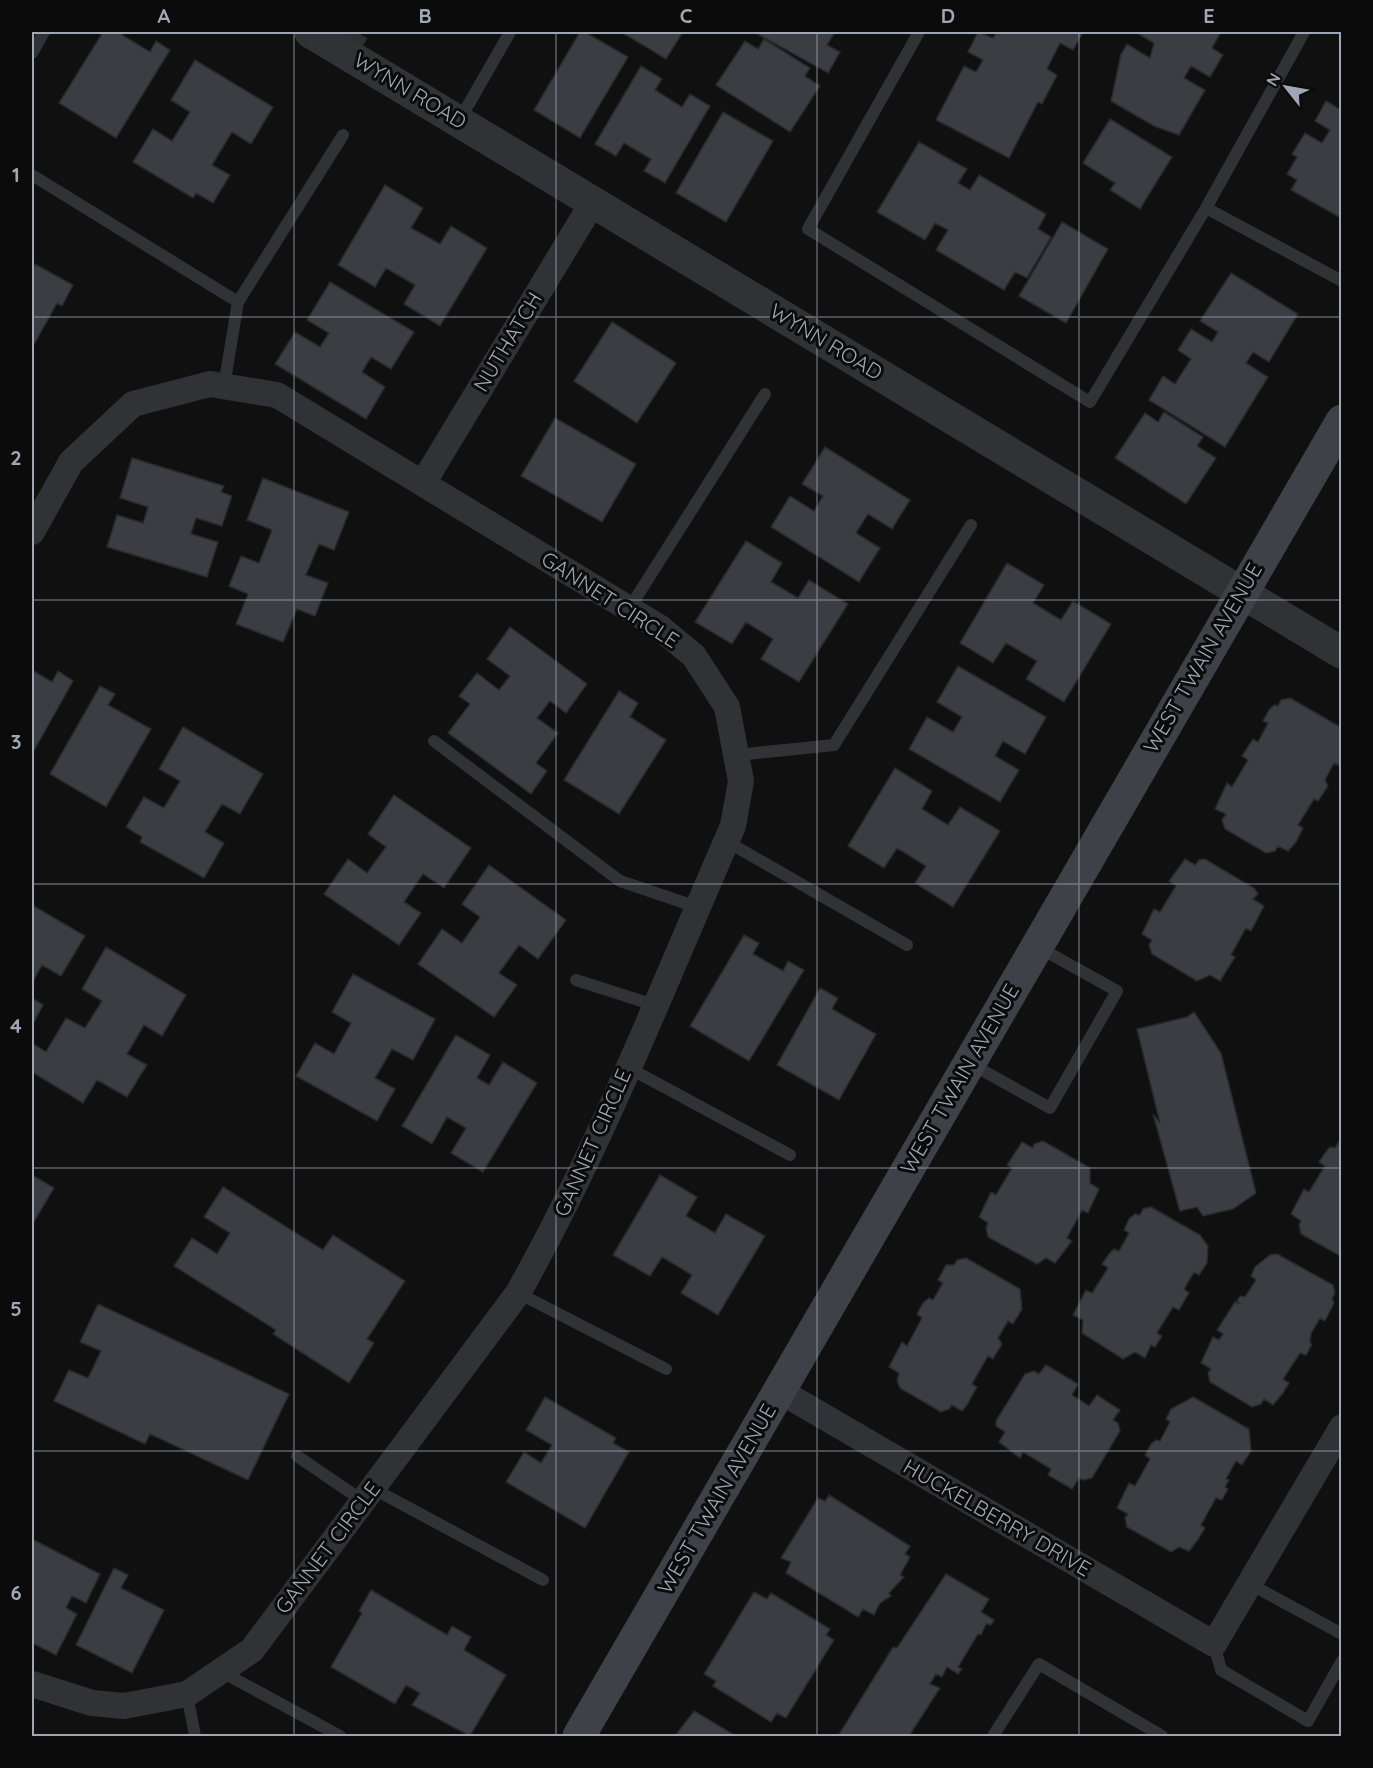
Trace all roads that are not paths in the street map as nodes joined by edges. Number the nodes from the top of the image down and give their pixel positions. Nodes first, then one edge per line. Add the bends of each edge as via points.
1 (44, 32) edge
2 (310, 32) edge
3 (510, 32) edge
4 (919, 32) edge
5 (1304, 32) edge
6 (32, 53) edge
7 (459, 121) junction
8 (344, 135) dead end
9 (32, 175) edge
10 (592, 202) junction
11 (1206, 208) junction
12 (1341, 281) edge
13 (238, 302) junction
14 (224, 386) junction
15 (765, 394) dead end
16 (1341, 421) edge
17 (423, 483) junction
18 (971, 525) dead end
19 (32, 532) edge
20 (1241, 592) junction
21 (629, 609) junction
22 (1341, 653) edge
23 (434, 741) dead end
24 (736, 755) junction
25 (726, 841) junction
26 (698, 907) junction
27 (907, 945) dead end
28 (1037, 946) junction
29 (576, 980) dead end
30 (654, 1005) junction
31 (969, 1063) junction
32 (627, 1067) junction
33 (790, 1155) dead end
34 (518, 1293) junction
35 (666, 1369) dead end
36 (780, 1391) junction
37 (1341, 1427) edge
38 (297, 1456) dead end
39 (368, 1495) junction
40 (543, 1580) dead end
41 (1250, 1584) junction
42 (1341, 1634) edge
43 (1214, 1644) junction
44 (1341, 1661) edge
45 (220, 1671) junction
46 (32, 1684) edge
47 (187, 1694) junction
48 (195, 1737) edge
49 (340, 1737) edge
50 (579, 1737) edge
51 (993, 1737) edge
52 (1162, 1737) edge

1 - 6 lane
2 - 7 street, WYNN ROAD
3 - 7 lane
4 - 11 lane via 808,229 1089,402
5 - 11 lane
7 - 10 street, WYNN ROAD
8 - 13 lane
9 - 13 lane
10 - 17 street, NUTHATCH
10 - 20 street, WYNN ROAD
11 - 12 lane
13 - 14 lane
14 - 17 street, GANNET CIRCLE via 277,395
14 - 19 street, GANNET CIRCLE via 210,384 133,404 71,462
15 - 21 lane
16 - 20 main road, WEST TWAIN AVENUE
17 - 21 street, GANNET CIRCLE
18 - 24 lane via 834,745
20 - 22 street, WYNN ROAD
20 - 28 main road, WEST TWAIN AVENUE
21 - 24 street, GANNET CIRCLE via 694,656 727,707
23 - 26 lane via 620,881
24 - 25 street, GANNET CIRCLE via 741,781
25 - 26 street, GANNET CIRCLE
25 - 27 lane
26 - 30 street, GANNET CIRCLE
28 - 31 main road, WEST TWAIN AVENUE
28 - 31 lane via 1117,991 1050,1108
29 - 30 lane
30 - 32 street, GANNET CIRCLE
31 - 36 main road, WEST TWAIN AVENUE
32 - 33 lane
32 - 34 street, GANNET CIRCLE via 566,1206
34 - 35 lane
34 - 39 street, GANNET CIRCLE
36 - 43 street, HUCKELBERRY DRIVE
36 - 50 main road, WEST TWAIN AVENUE
37 - 41 street
38 - 39 lane
39 - 40 lane
39 - 45 street, GANNET CIRCLE via 252,1650
41 - 42 lane
41 - 43 street
43 - 44 lane via 1221,1670 1308,1721
45 - 47 street, GANNET CIRCLE
45 - 49 lane
46 - 47 street, GANNET CIRCLE via 92,1703 124,1706
47 - 48 lane
51 - 52 lane via 1039,1664

